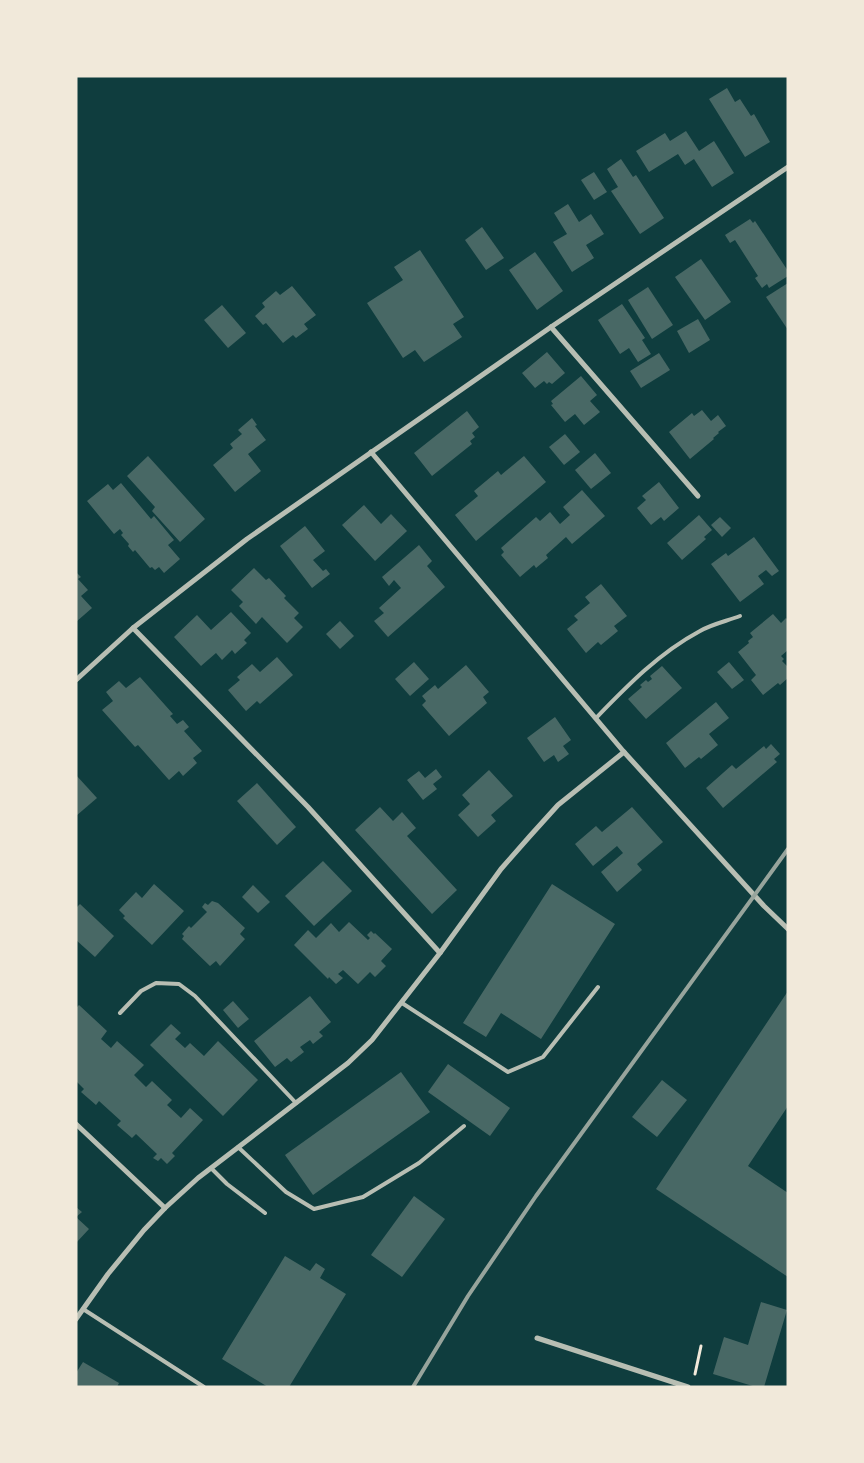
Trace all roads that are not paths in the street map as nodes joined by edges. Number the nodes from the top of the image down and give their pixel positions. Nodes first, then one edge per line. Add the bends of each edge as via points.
1 (788, 167) edge
2 (551, 328) junction
3 (371, 452) junction
4 (698, 496) dead end
5 (740, 616) dead end
6 (133, 628) junction
7 (76, 680) edge
8 (596, 718) junction
9 (624, 752) junction
10 (788, 929) edge
11 (440, 953) junction
12 (598, 987) dead end
13 (402, 1003) junction
14 (120, 1013) dead end
15 (296, 1103) junction
16 (76, 1124) edge
17 (464, 1126) dead end
18 (238, 1147) junction
19 (211, 1168) junction
20 (165, 1208) junction
21 (265, 1213) dead end
22 (83, 1309) junction
23 (76, 1319) edge
24 (537, 1338) dead end
25 (204, 1387) edge
26 (688, 1387) edge

1 - 2 street
2 - 3 street
2 - 4 street
3 - 6 street via 247,539
3 - 8 street
5 - 8 lane via 701,630 662,655
6 - 7 street
6 - 11 street via 308,807
8 - 9 street
9 - 10 street
9 - 11 street via 558,805 501,869
11 - 13 street
12 - 13 lane via 543,1057 508,1072
13 - 15 street via 348,1063
14 - 15 lane via 141,991 156,983 179,984 195,996
15 - 18 street
16 - 20 street
17 - 18 lane via 419,1163 363,1197 314,1209 286,1192
18 - 19 street
19 - 20 street
19 - 21 lane
20 - 22 street via 108,1274
22 - 23 street
22 - 25 lane
24 - 26 street

